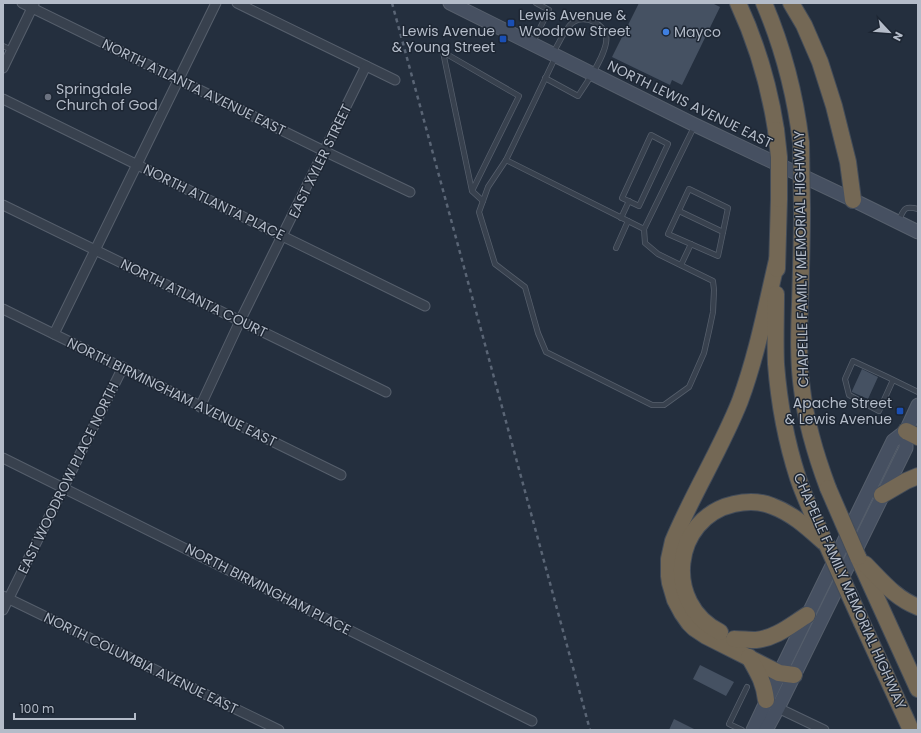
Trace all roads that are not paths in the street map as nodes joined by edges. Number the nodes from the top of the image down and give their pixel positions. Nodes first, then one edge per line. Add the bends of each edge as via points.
1 (22, 3) edge
2 (216, 3) edge
3 (237, 3) edge
4 (450, 3) edge
5 (536, 3) edge
6 (738, 3) edge
7 (764, 3) edge
8 (791, 3) edge
9 (34, 6) edge
10 (532, 44) junction
11 (3, 46) edge
12 (12, 50) junction
13 (554, 55) junction
14 (366, 66) junction
15 (3, 68) edge
16 (593, 75) junction
17 (545, 78) junction
18 (178, 80) junction
19 (394, 80) dead end
20 (3, 99) edge
21 (695, 125) junction
22 (324, 151) junction
23 (506, 160) junction
24 (137, 164) junction
25 (472, 191) junction
26 (410, 192) dead end
27 (853, 200) junction
28 (483, 201) junction
29 (629, 201) junction
30 (3, 205) edge
31 (918, 208) edge
32 (679, 211) junction
33 (621, 218) junction
34 (628, 221) junction
35 (898, 222) junction
36 (644, 229) junction
37 (723, 232) junction
38 (918, 232) edge
39 (283, 236) junction
40 (691, 244) junction
41 (616, 248) dead end
42 (96, 250) junction
43 (777, 260) junction
44 (681, 265) junction
45 (425, 306) dead end
46 (3, 309) edge
47 (240, 321) junction
48 (54, 334) junction
49 (123, 367) junction
50 (894, 380) junction
51 (386, 392) dead end
52 (918, 392) edge
53 (918, 405) edge
54 (200, 407) junction
55 (912, 434) edge
56 (3, 458) edge
57 (341, 475) dead end
58 (918, 476) edge
59 (64, 487) junction
60 (882, 495) junction
61 (810, 522) junction
62 (878, 588) junction
63 (6, 597) edge
64 (918, 607) edge
65 (3, 610) edge
66 (807, 615) junction
67 (734, 639) junction
68 (749, 658) junction
69 (786, 670) junction
70 (747, 687) dead end
71 (918, 689) edge
72 (772, 704) junction
73 (532, 721) dead end
74 (279, 730) edge
75 (742, 730) edge
76 (753, 730) edge
77 (766, 730) edge
78 (824, 730) edge
79 (911, 730) edge

1 - 9 street, NORTH ATLANTA AVENUE EAST
2 - 18 street
3 - 14 street
4 - 10 main road, NORTH LEWIS AVENUE EAST
5 - 10 lane via 549,10
6 - 43 highway, CHAPELLE FAMILY MEMORIAL HIGHWAY, bridge via 759,55 776,130 780,199
7 - 62 highway, CHAPELLE FAMILY MEMORIAL HIGHWAY, bridge via 785,58 794,93 801,143 800,358 806,415 828,488 858,557
8 - 27 highway via 820,62 834,106 846,155
9 - 12 street
9 - 18 street, NORTH ATLANTA AVENUE EAST
10 - 13 main road, NORTH LEWIS AVENUE EAST
11 - 12 lane
12 - 15 street
13 - 16 main road, NORTH LEWIS AVENUE EAST
13 - 16 lane via 571,23 586,19 595,22 602,27 606,35 605,50
13 - 17 lane
14 - 19 street
14 - 22 street, EAST XYLER STREET
16 - 17 lane via 578,96
16 - 21 main road, NORTH LEWIS AVENUE EAST
17 - 23 lane
18 - 22 street, NORTH ATLANTA AVENUE EAST
18 - 24 street
20 - 24 street, NORTH ATLANTA PLACE
21 - 27 main road, NORTH LEWIS AVENUE EAST
21 - 36 lane
22 - 26 street, NORTH ATLANTA AVENUE EAST
22 - 39 street, EAST XYLER STREET
23 - 28 lane via 488,187
23 - 33 lane
24 - 39 street, NORTH ATLANTA PLACE
24 - 42 street
25 - 25 lane via 448,75 443,52 519,96
25 - 28 lane
27 - 35 main road, NORTH LEWIS AVENUE EAST
28 - 44 lane via 480,212 495,264 525,287 546,352 652,405 664,405 689,387 704,353 713,312 713,281
29 - 29 lane via 639,206 668,144 651,136 622,198
29 - 33 lane
30 - 42 street, NORTH ATLANTA COURT
31 - 35 lane via 905,209
32 - 37 lane
32 - 37 lane via 689,189 728,208
32 - 40 lane via 668,234
33 - 34 lane
34 - 36 lane
34 - 41 lane
35 - 38 main road, NORTH LEWIS AVENUE EAST
36 - 44 lane via 645,243 658,254
37 - 40 lane via 718,256
39 - 45 street, NORTH ATLANTA PLACE
39 - 47 street, EAST XYLER STREET
40 - 44 lane
42 - 47 street, NORTH ATLANTA COURT
42 - 48 street
43 - 61 highway, CHAPELLE FAMILY MEMORIAL HIGHWAY via 778,386 793,459
43 - 68 highway via 758,344 740,402 673,541 669,564 673,595 689,623 706,636
46 - 48 street, NORTH BIRMINGHAM AVENUE EAST
47 - 51 street, NORTH ATLANTA COURT
47 - 54 street, EAST XYLER STREET
48 - 49 street, NORTH BIRMINGHAM AVENUE EAST
49 - 54 street, NORTH BIRMINGHAM AVENUE EAST
49 - 59 street, EAST WOODROW PLACE NORTH
50 - 50 lane via 853,361 845,379 849,395 879,411
50 - 52 lane
53 - 55 main road
54 - 57 street, NORTH BIRMINGHAM AVENUE EAST
55 - 60 main road
55 - 66 main road via 893,441
56 - 59 street, NORTH BIRMINGHAM PLACE
58 - 60 highway
59 - 63 street, EAST WOODROW PLACE NORTH
59 - 73 street, NORTH BIRMINGHAM PLACE
60 - 69 main road
61 - 67 highway via 773,506 747,502 730,505 715,512 699,524 692,534 681,569 682,584 687,598 695,612 708,625
61 - 79 highway, CHAPELLE FAMILY MEMORIAL HIGHWAY, bridge via 827,545
62 - 64 highway
62 - 71 highway, CHAPELLE FAMILY MEMORIAL HIGHWAY
63 - 65 street, EAST WOODROW PLACE NORTH
63 - 74 street, NORTH COLUMBIA AVENUE EAST
66 - 67 highway via 772,636 755,640
66 - 69 main road
67 - 69 highway
68 - 69 highway
68 - 72 highway
69 - 72 main road
70 - 75 lane via 729,724
72 - 76 main road
72 - 77 main road
72 - 78 street

